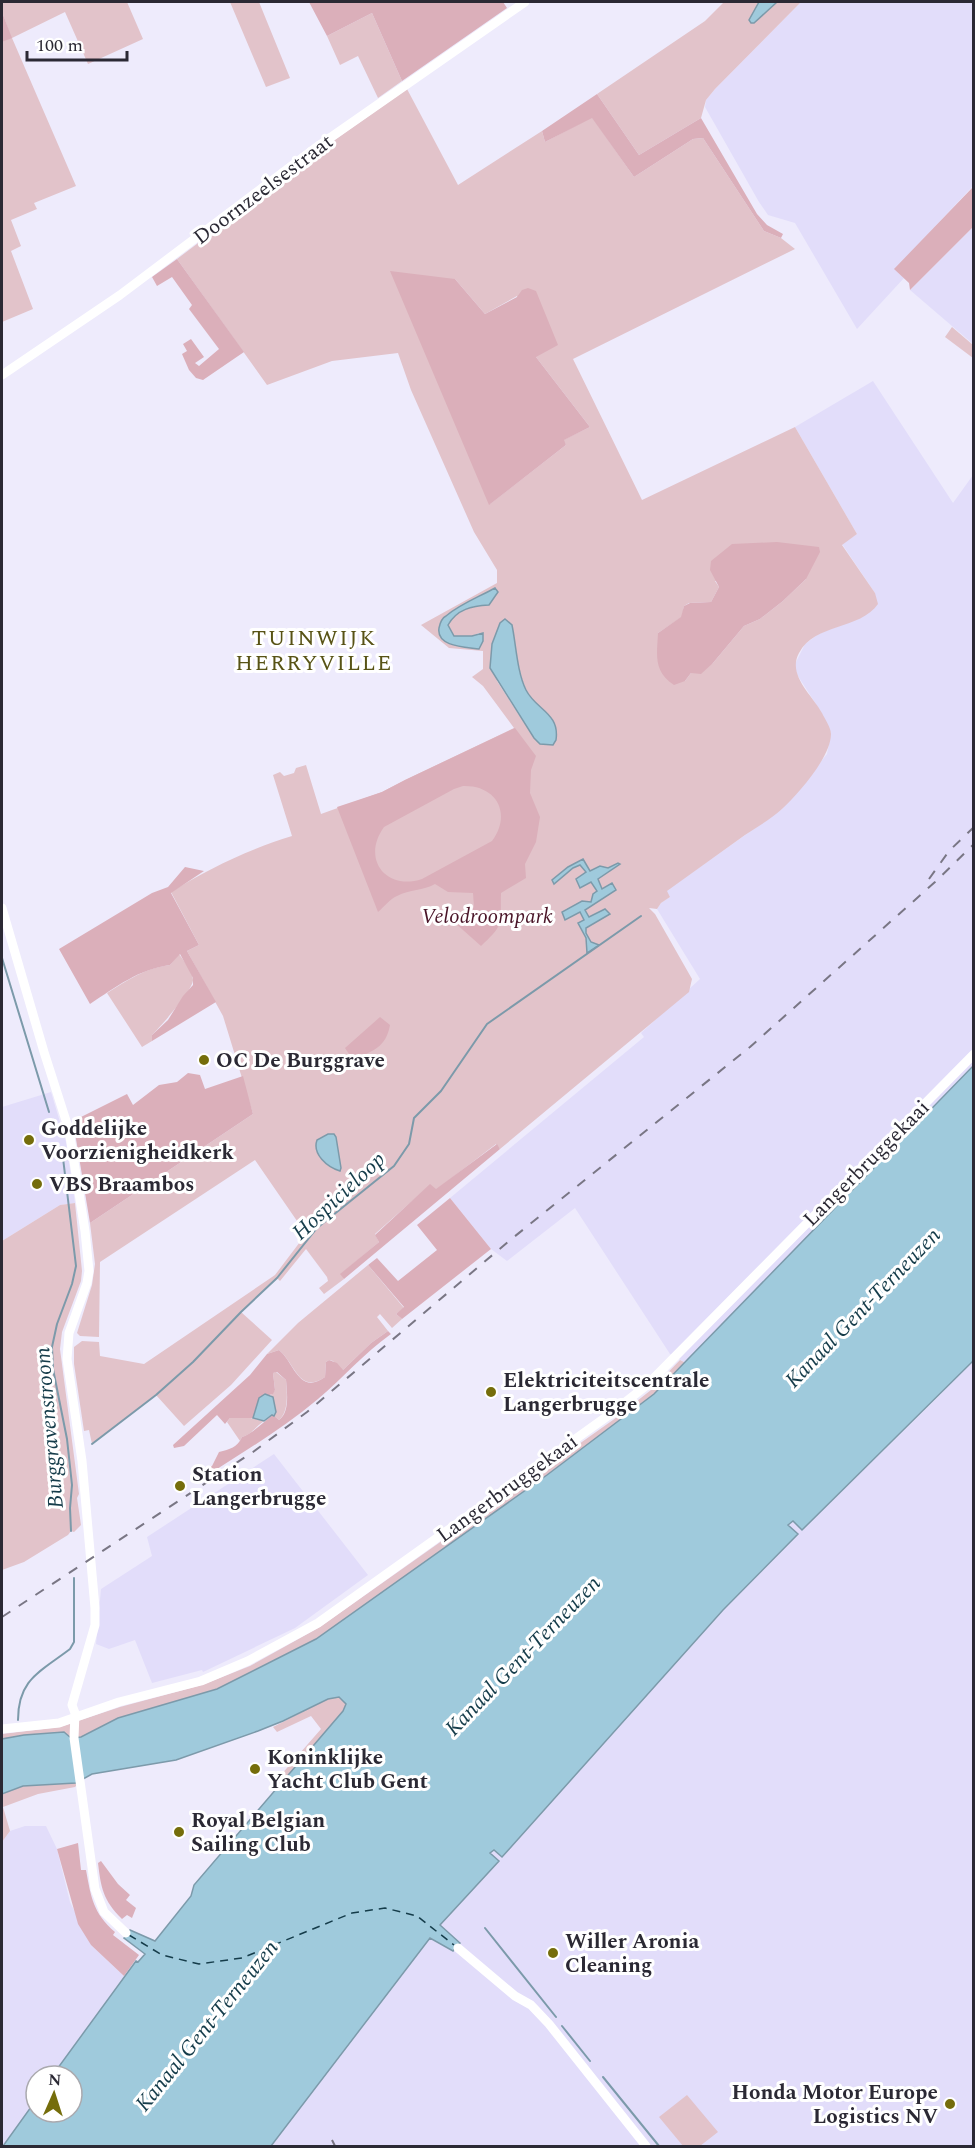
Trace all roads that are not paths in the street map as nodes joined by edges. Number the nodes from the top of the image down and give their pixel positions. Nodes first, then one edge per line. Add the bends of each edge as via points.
1 (525, 2) edge
2 (2, 375) edge
3 (2, 908) edge
4 (974, 1054) edge
5 (75, 1718) junction
6 (2, 1729) edge
7 (126, 1933) dead end
8 (458, 1948) dead end
9 (646, 2146) edge

1 - 2 main road, Doornzeelsestraat via 314,149 120,295
3 - 5 main road via 69,1130 89,1271 69,1333 67,1359 82,1461 96,1608 95,1625 72,1705
4 - 5 main road, Langerbruggekaai via 660,1372 609,1415 290,1639 225,1672
5 - 6 main road, Langerbruggekaai
5 - 7 main road via 74,1738 95,1889 105,1912
8 - 9 main road via 531,2005

